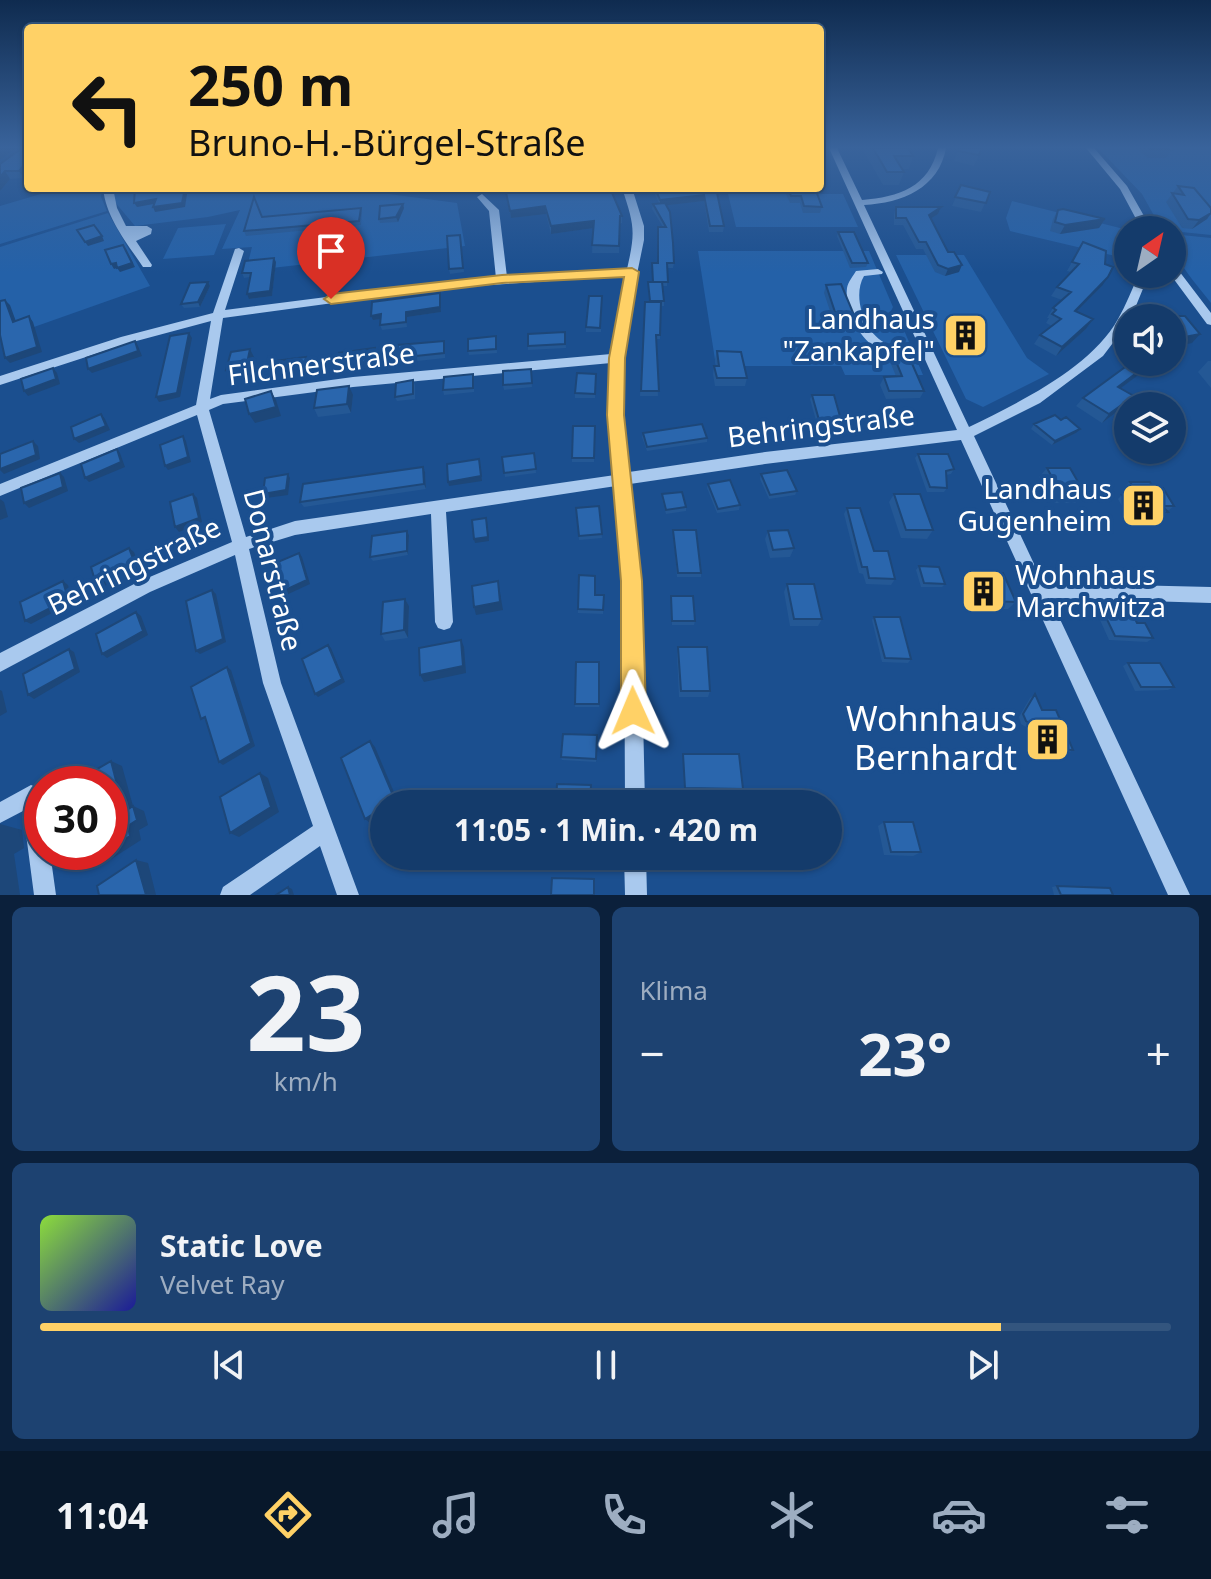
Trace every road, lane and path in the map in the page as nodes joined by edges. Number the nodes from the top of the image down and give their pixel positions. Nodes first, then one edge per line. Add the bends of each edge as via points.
1 (853, 190) edge
2 (909, 190) edge
3 (1125, 190) edge
4 (108, 192) edge
5 (628, 192) edge
6 (482, 197) dead end
7 (859, 203) junction
8 (1139, 216) edge
9 (239, 251) dead end
10 (147, 265) dead end
11 (632, 272) junction
12 (878, 272) dead end
13 (502, 279) junction
14 (1138, 288) edge
15 (1186, 288) joint
16 (1201, 289) dead end
17 (218, 315) junction
18 (1211, 321) edge
19 (913, 351) edge
20 (617, 358) junction
21 (0, 381) edge
22 (202, 408) junction
23 (966, 434) junction
24 (620, 480) junction
25 (0, 490) edge
26 (438, 508) junction
27 (240, 543) junction
28 (1038, 590) junction
29 (1211, 595) edge
30 (444, 622) dead end
31 (0, 663) edge
32 (635, 790) edge
33 (0, 813) edge
34 (326, 829) junction
35 (635, 870) edge
36 (45, 895) edge
37 (231, 895) edge
38 (348, 895) edge
39 (636, 895) edge
40 (1179, 895) edge

1 - 7 street
2 - 7 street via 882,202
3 - 8 street
4 - 10 street
5 - 11 street via 639,226
6 - 13 street via 494,210
7 - 23 street
9 - 17 street, Donarstraße
11 - 13 street
11 - 20 street
12 - 19 street via 860,273 853,285 862,326 888,350
13 - 17 street
14 - 23 street, Behringstraße via 1123,322 1099,353 1035,400
15 - 16 street
15 - 18 street
17 - 21 street
17 - 22 street, Donarstraße
20 - 22 street, Filchnerstraße via 353,382 221,400
20 - 24 street
22 - 25 street, Filchnerstraße
22 - 27 street, Donarstraße
23 - 24 street, Behringstraße
23 - 28 street
24 - 26 street, Behringstraße
24 - 32 street via 632,581
26 - 27 street, Behringstraße via 295,528
26 - 30 street
27 - 31 street, Behringstraße via 163,576
27 - 34 street, Donarstraße via 272,683
28 - 29 street
28 - 40 street
33 - 36 street via 31,795
34 - 37 street
34 - 38 street, Donarstraße
35 - 39 street

